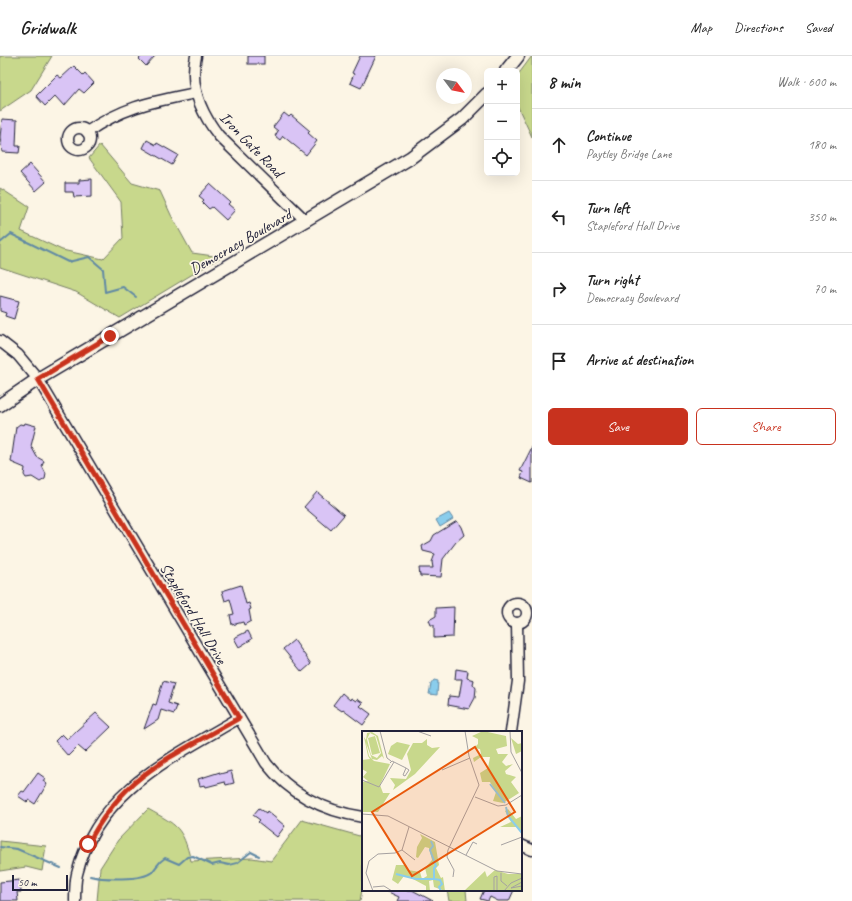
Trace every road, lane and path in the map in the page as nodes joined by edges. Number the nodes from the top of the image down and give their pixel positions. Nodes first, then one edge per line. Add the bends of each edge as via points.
1 (196, 56) edge
2 (518, 56) edge
3 (508, 68) edge
4 (196, 93) junction
5 (484, 97) edge
6 (87, 132) dead end
7 (306, 221) junction
8 (0, 341) edge
9 (38, 379) junction
10 (0, 405) edge
11 (517, 623) dead end
12 (239, 718) junction
13 (511, 731) edge
14 (362, 818) edge
15 (522, 845) edge
16 (532, 850) edge
17 (75, 901) edge

1 - 4 street, Iron Gate Road via 193,68
2 - 3 main road
4 - 6 street via 129,108
4 - 7 street, Iron Gate Road via 205,116 218,136
5 - 7 main road, Democracy Boulevard via 462,119 428,145
7 - 9 main road, Democracy Boulevard
8 - 9 street, Stapleford Hall Drive via 18,355
9 - 10 main road, Democracy Boulevard
9 - 12 street, Stapleford Hall Drive
11 - 13 street via 518,692
12 - 14 street, Stapleford Hall Drive via 266,763 288,786 322,807
12 - 17 street via 151,771 120,797 98,825 88,844 77,875
15 - 16 street

